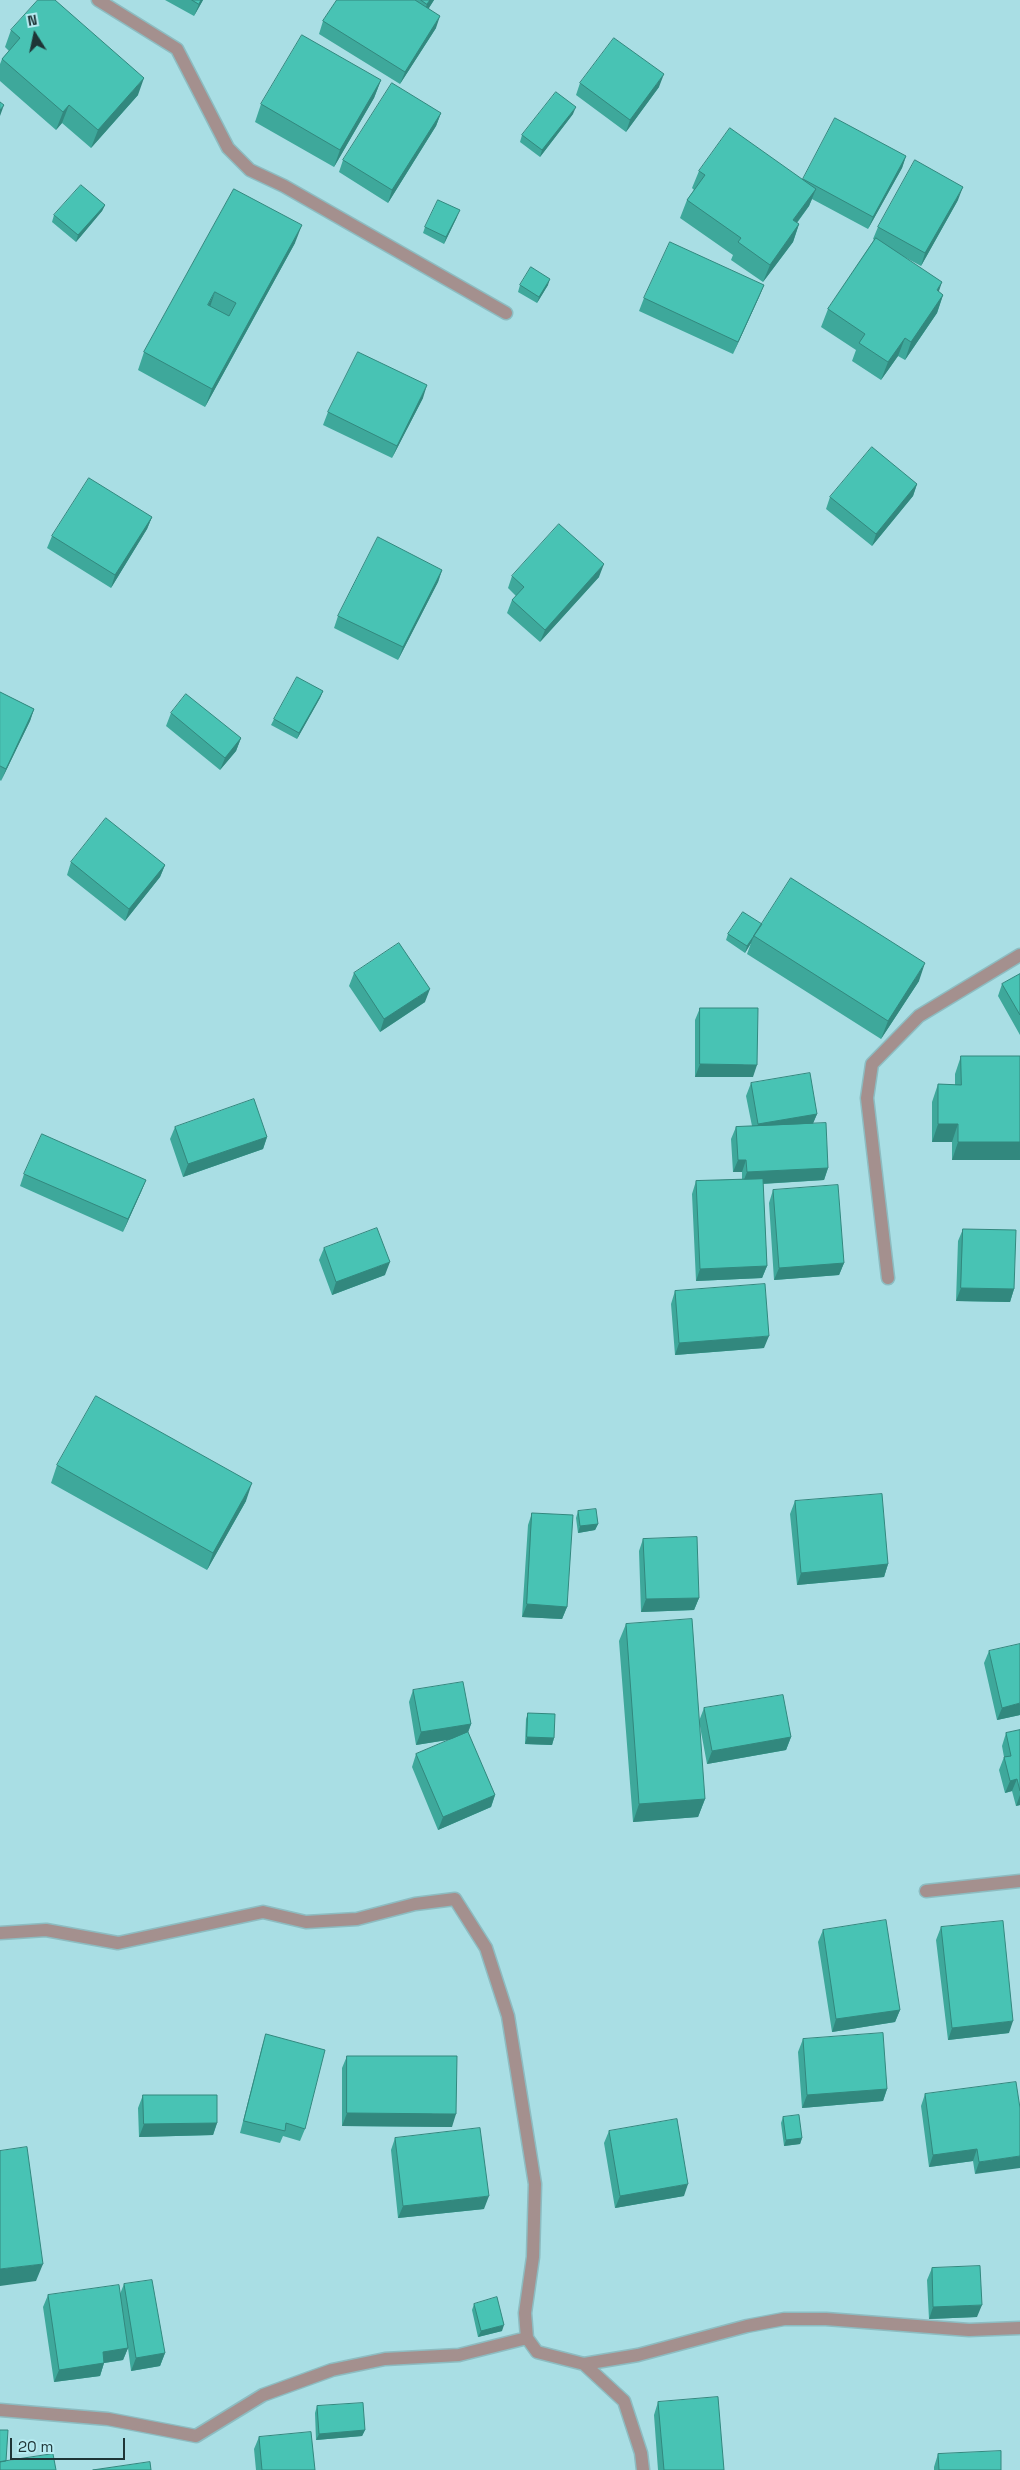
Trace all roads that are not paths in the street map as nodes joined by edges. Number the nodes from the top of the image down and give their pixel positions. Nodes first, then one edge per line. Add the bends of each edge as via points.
1 (98, 0) edge
2 (506, 313) dead end
3 (1020, 955) edge
4 (888, 1278) dead end
5 (1020, 1881) edge
6 (926, 1891) dead end
7 (0, 1933) edge
8 (1020, 2328) edge
9 (527, 2338) junction
10 (584, 2364) junction
11 (0, 2410) edge
12 (643, 2470) edge

1 - 2 street via 177,49 228,148 250,170 284,186
3 - 4 street via 919,1016 872,1064 867,1098
5 - 6 street
7 - 9 street via 46,1930 118,1943 263,1912 306,1922 357,1919 415,1904 455,1899 486,1948 508,2016 535,2193 533,2257 525,2313
8 - 10 street via 969,2330 784,2319 638,2355
9 - 10 street via 537,2352
9 - 11 street via 459,2355 385,2359 332,2370 263,2395 196,2436 108,2419
10 - 12 street via 624,2401 641,2453

